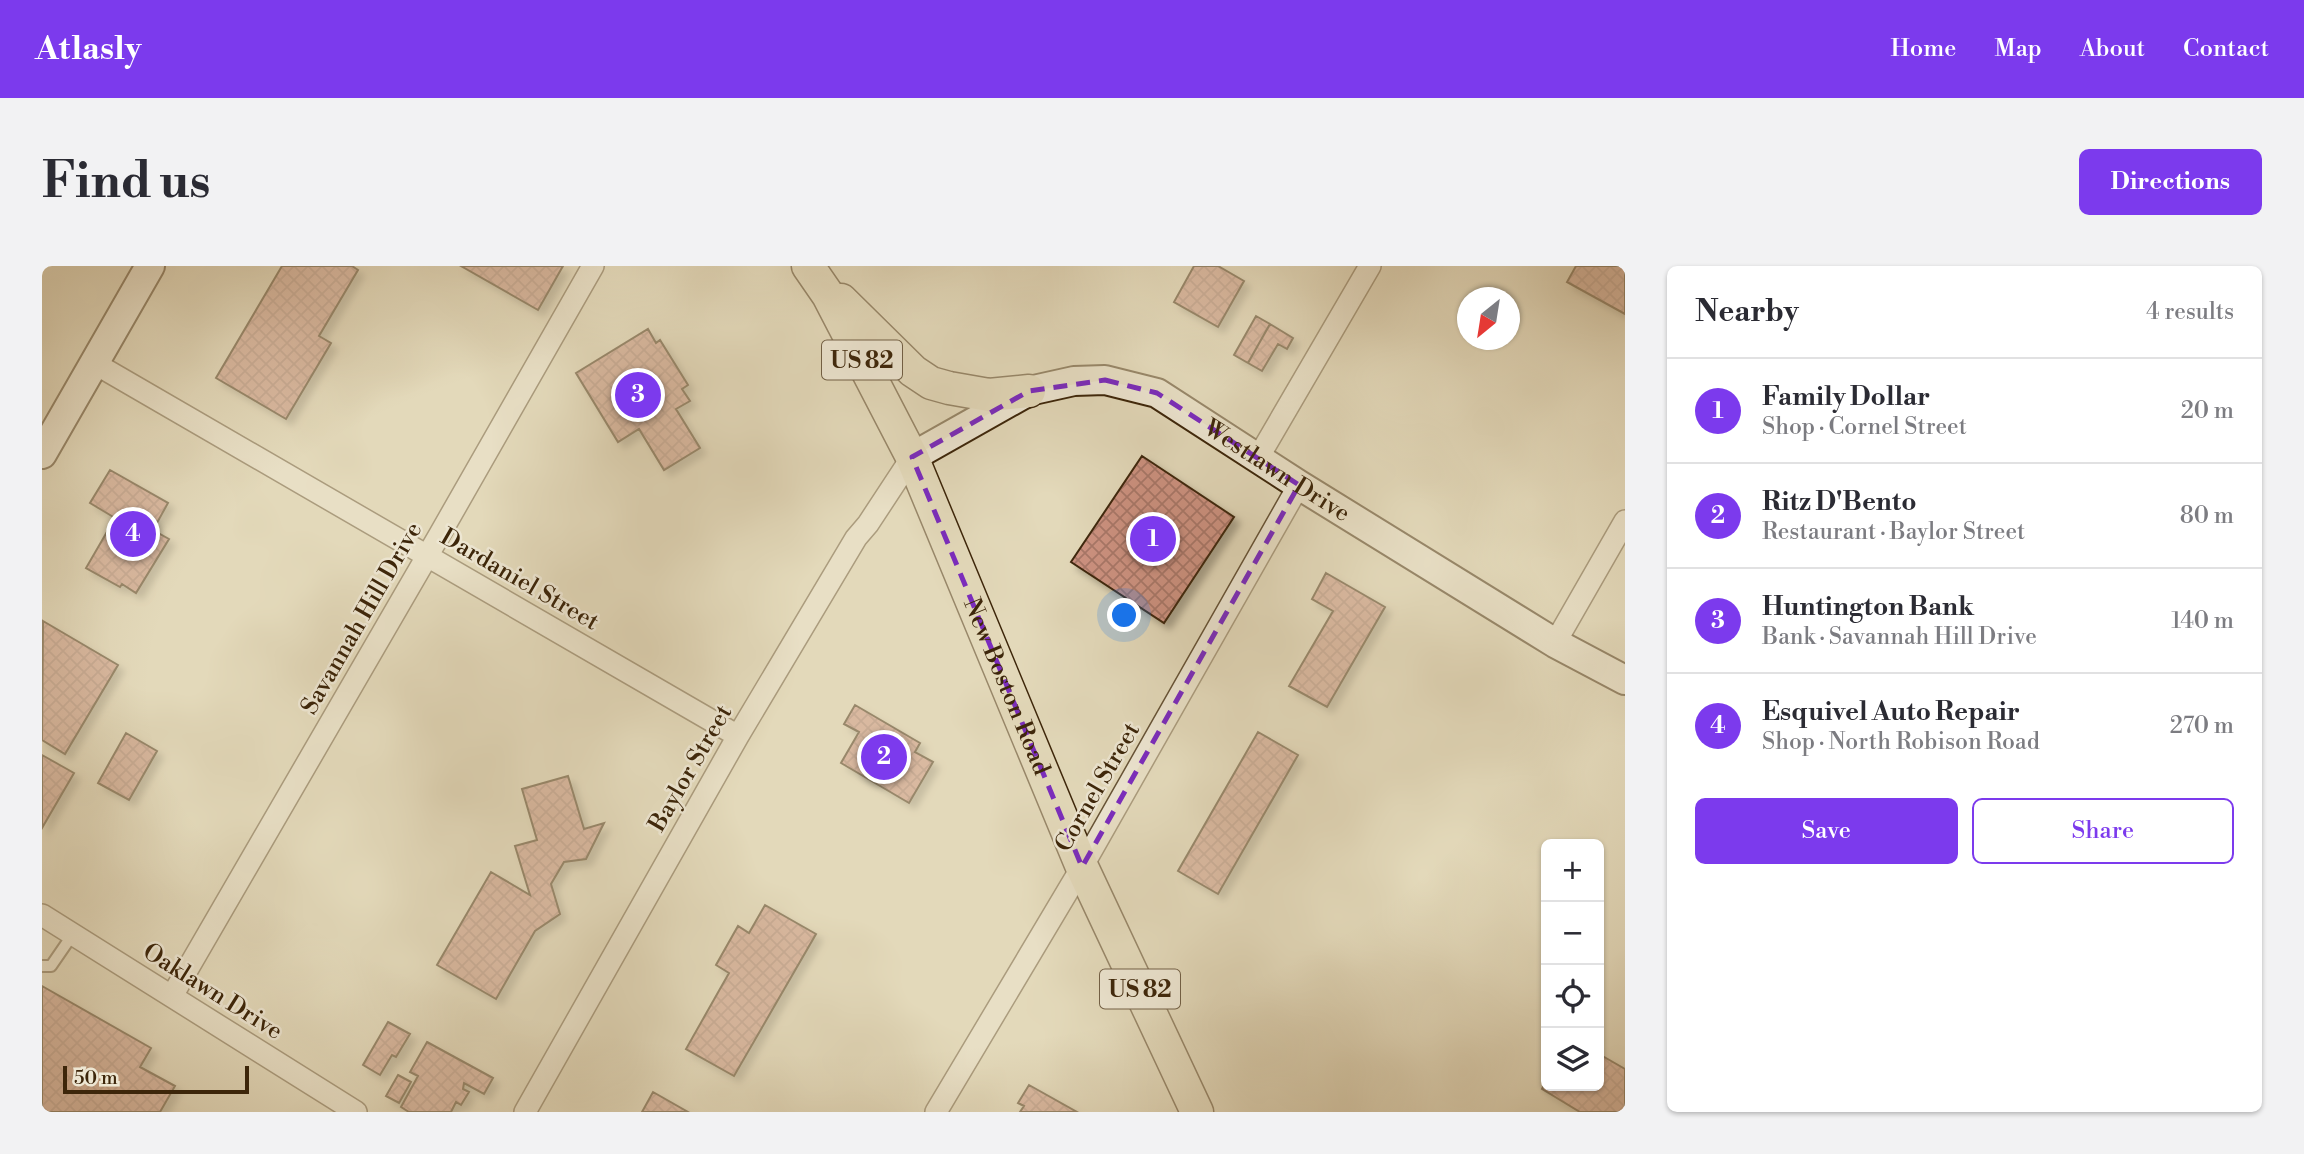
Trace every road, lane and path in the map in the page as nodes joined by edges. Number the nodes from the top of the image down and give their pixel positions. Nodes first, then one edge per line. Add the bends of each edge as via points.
1 (150, 266) edge
2 (593, 266) edge
3 (1370, 266) edge
4 (811, 270) edge
5 (94, 363) junction
6 (1029, 391) junction
7 (42, 454) edge
8 (912, 457) junction
9 (1258, 458) junction
10 (1299, 485) junction
11 (1625, 521) edge
12 (428, 556) junction
13 (1555, 643) junction
14 (1625, 680) edge
15 (738, 736) junction
16 (1082, 867) junction
17 (42, 915) edge
18 (73, 934) junction
19 (42, 966) edge
20 (172, 996) junction
21 (356, 1112) edge
22 (525, 1112) edge
23 (936, 1112) edge
24 (1197, 1112) edge

1 - 5 main road
2 - 12 street, Savannah Hill Drive
3 - 9 street
4 - 6 main road via 913,371 931,383 989,395
4 - 8 main road, New Boston Road / US 82
5 - 7 main road
5 - 12 street, Dardaniel Street
6 - 8 main road, Westlawn Drive
6 - 9 main road, Westlawn Drive via 1105,380 1157,393
8 - 15 street, Baylor Street via 856,538
8 - 16 main road, New Boston Road / US 82
9 - 10 main road, Westlawn Drive
10 - 13 main road, Westlawn Drive
10 - 16 street, Cornel Street
11 - 13 street
12 - 15 street, Dardaniel Street
12 - 20 street, Savannah Hill Drive
13 - 14 main road, Westlawn Drive
15 - 22 street, Baylor Street
16 - 23 street, Cornel Street
16 - 24 main road, New Boston Road / US 82
17 - 18 street, Oaklawn Drive
18 - 19 lane via 57,960
18 - 20 street, Oaklawn Drive
20 - 21 street, Oaklawn Drive

